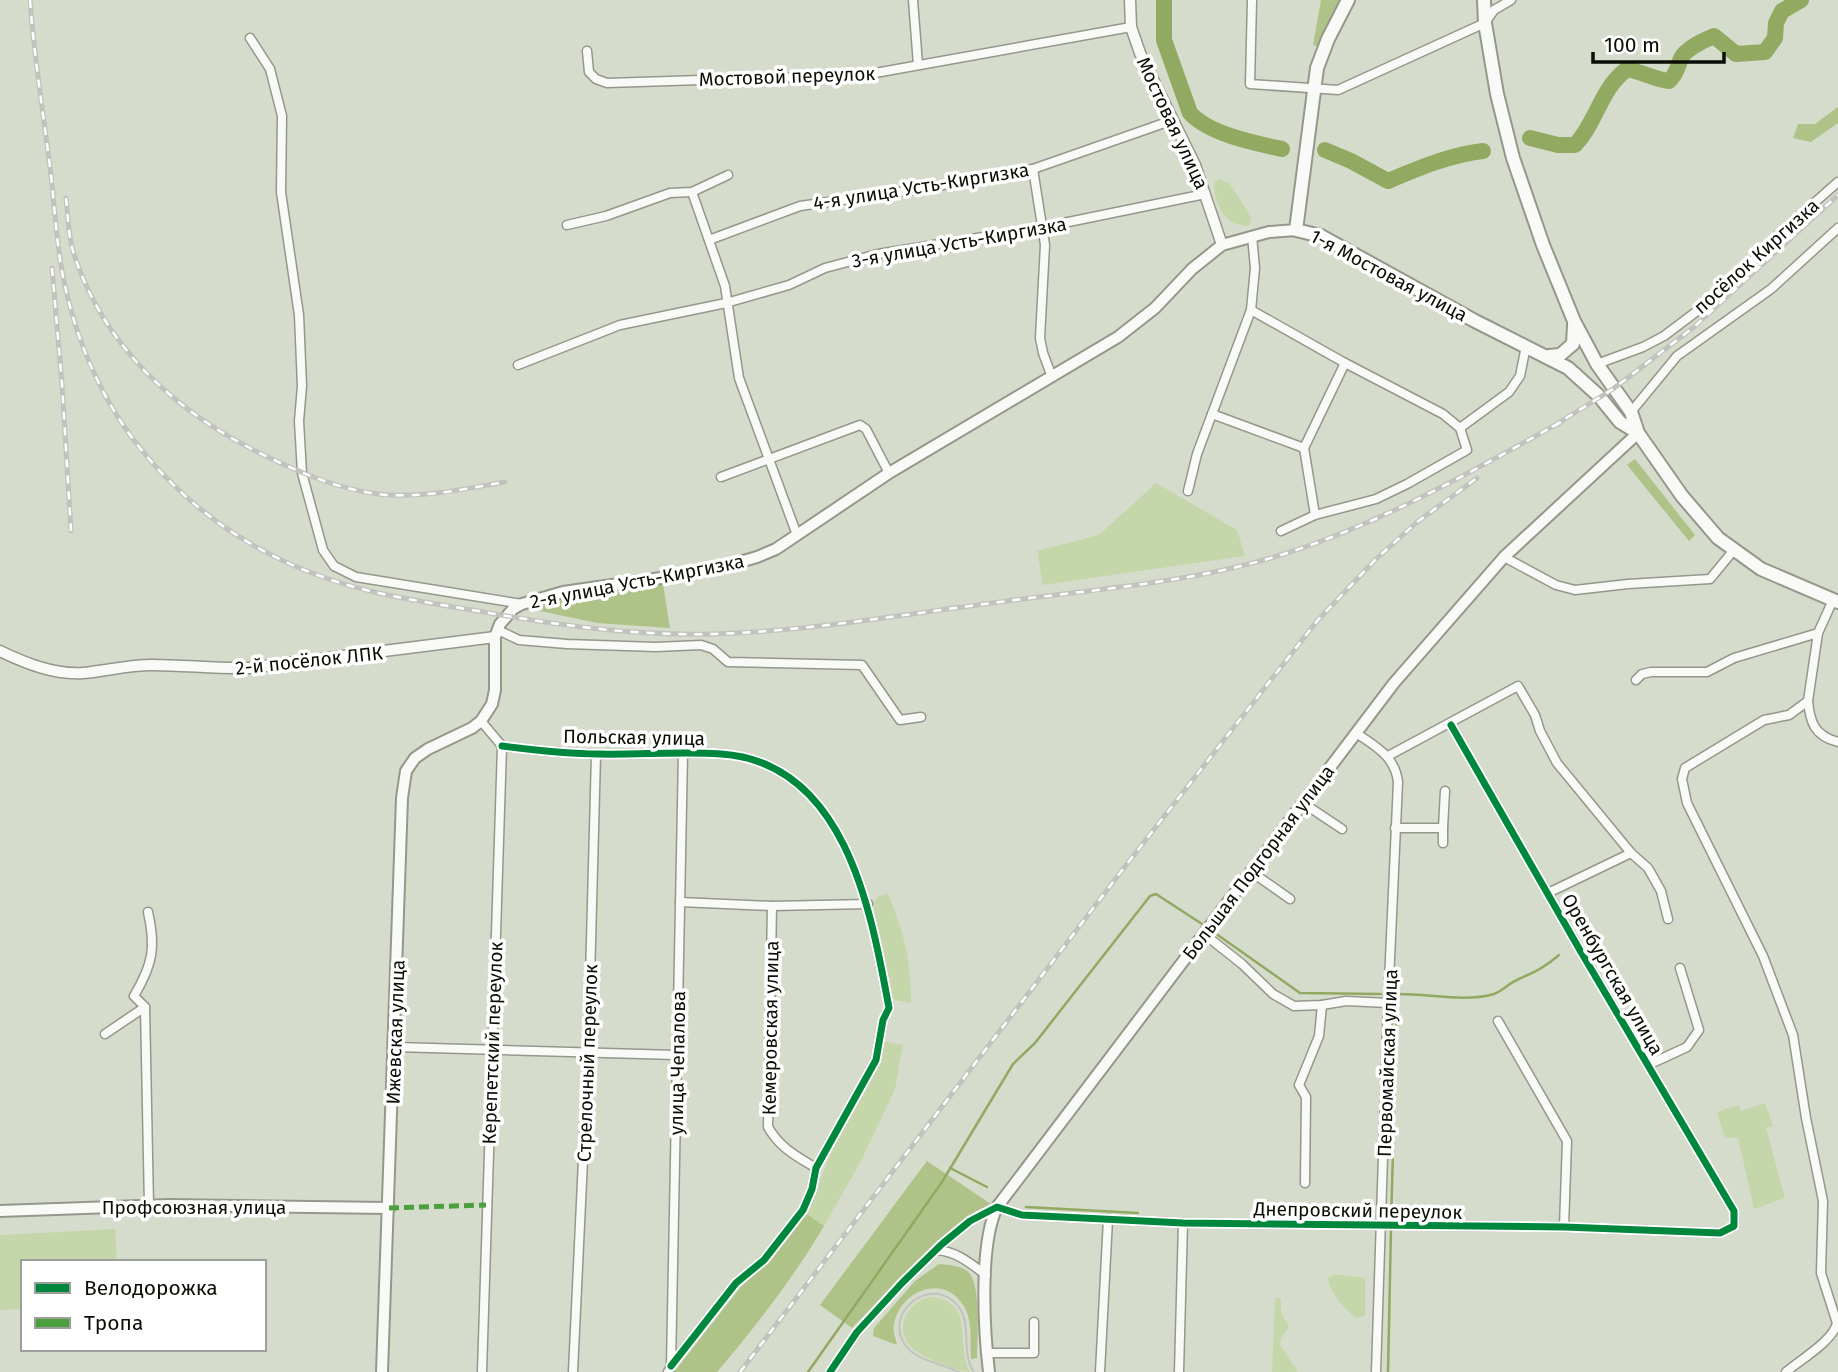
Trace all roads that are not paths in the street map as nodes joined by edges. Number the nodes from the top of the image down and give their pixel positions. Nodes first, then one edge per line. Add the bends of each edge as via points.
1 (913, 0) edge
2 (1130, 0) edge
3 (1252, 0) edge
4 (1349, 0) edge
5 (1483, 0) edge
6 (1511, 0) edge
7 (1485, 23) junction
8 (1131, 27) junction
9 (250, 38) dead end
10 (587, 51) dead end
11 (919, 65) junction
12 (1313, 88) junction
13 (1173, 120) junction
14 (1033, 169) junction
15 (728, 175) dead end
16 (1838, 182) edge
17 (692, 192) junction
18 (1205, 194) junction
19 (567, 225) dead end
20 (1044, 227) junction
21 (1838, 228) edge
22 (1296, 230) junction
23 (1252, 236) junction
24 (709, 240) junction
25 (1222, 245) junction
26 (726, 303) junction
27 (1251, 310) junction
28 (1574, 321) junction
29 (1526, 346) junction
30 (1549, 356) junction
31 (1345, 363) junction
32 (1597, 364) junction
33 (518, 365) dead end
34 (1052, 377) junction
35 (1631, 412) junction
36 (1212, 414) junction
37 (1460, 428) junction
38 (1638, 433) junction
39 (1304, 448) junction
40 (768, 460) junction
41 (889, 473) junction
42 (721, 477) dead end
43 (1188, 491) dead end
44 (1315, 515) junction
45 (1281, 531) dead end
46 (797, 536) junction
47 (1733, 551) junction
48 (1504, 557) junction
49 (1835, 601) edge
50 (522, 604) junction
51 (497, 634) junction
52 (1818, 634) junction
53 (0, 651) edge
54 (1636, 680) dead end
55 (1808, 701) junction
56 (921, 717) dead end
57 (476, 725) junction
58 (1451, 725) junction
59 (1356, 733) junction
60 (1838, 742) edge
61 (502, 746) junction
62 (683, 753) junction
63 (596, 755) junction
64 (1388, 756) junction
65 (1445, 791) dead end
66 (1303, 803) junction
67 (1395, 828) junction
68 (1444, 828) junction
69 (1342, 829) dead end
70 (1444, 843) dead end
71 (1631, 853) junction
72 (1252, 873) junction
73 (1548, 893) junction
74 (1290, 899) dead end
75 (680, 902) junction
76 (772, 905) junction
77 (868, 905) junction
78 (148, 912) dead end
79 (1668, 919) dead end
80 (1204, 934) junction
81 (1680, 968) dead end
82 (1388, 1003) junction
83 (1322, 1005) junction
84 (145, 1007) junction
85 (1497, 1021) dead end
86 (105, 1034) dead end
87 (395, 1047) junction
88 (492, 1050) junction
89 (588, 1054) junction
90 (676, 1055) junction
91 (1648, 1065) junction
92 (816, 1168) junction
93 (1305, 1183) dead end
94 (149, 1206) junction
95 (998, 1207) junction
96 (389, 1208) junction
97 (0, 1211) edge
98 (1108, 1219) junction
99 (1183, 1223) junction
100 (1382, 1226) junction
101 (1564, 1227) junction
102 (1720, 1233) joint
103 (936, 1250) junction
104 (986, 1275) junction
105 (1034, 1322) dead end
106 (1837, 1323) edge
107 (986, 1350) junction
108 (670, 1369) edge
109 (382, 1372) edge
110 (482, 1372) edge
111 (573, 1372) edge
112 (830, 1372) edge
113 (981, 1372) edge
114 (989, 1372) edge
115 (1100, 1372) edge
116 (1179, 1372) edge
117 (1376, 1372) edge
118 (1786, 1372) edge

1 - 11 street
2 - 8 street, Мостовая улица
3 - 12 street via 1250,84
4 - 12 main road via 1328,39
5 - 7 main road
6 - 7 street via 1494,10
7 - 12 street via 1338,90
7 - 28 main road via 1513,158
8 - 11 street, Мостовой переулок
8 - 13 street, Мостовая улица
9 - 50 street, 2-я улица Усть-Киргизка via 270,69 282,116 281,192 299,315 302,473 323,550 334,566 356,577
10 - 11 street, Мостовой переулок via 589,72 607,83 864,75
12 - 22 main road
13 - 14 street, 4-я улица Усть-Киргизка
13 - 18 street, Мостовая улица
14 - 20 street
14 - 24 street, 4-я улица Усть-Киргизка via 800,206
15 - 17 street
16 - 32 street, посёлок Киргизка via 1712,300 1664,336
17 - 19 street via 670,193
17 - 24 street
18 - 20 street, 3-я улица Усть-Киргизка
18 - 25 street, Мостовая улица
20 - 26 street, 3-я улица Усть-Киргизка via 878,254
20 - 34 street via 1040,338
21 - 35 street via 1771,289 1677,356
22 - 23 main road, 1-я Мостовая улица
22 - 29 main road, 1-я Мостовая улица via 1321,236
23 - 25 main road, 1-я Мостовая улица
23 - 27 street
24 - 26 street
25 - 34 main road, 2-я улица Усть-Киргизка via 1138,323
26 - 33 street, 3-я улица Усть-Киргизка via 620,325
26 - 40 street via 739,378
27 - 31 street
27 - 36 street
28 - 30 main road via 1573,344 1560,355
28 - 32 main road
29 - 30 main road, 1-я Мостовая улица
29 - 37 street via 1520,376 1509,392
30 - 38 main road, 1-я Мостовая улица via 1584,380 1620,422
31 - 37 street via 1443,414
31 - 39 street
32 - 35 main road
34 - 41 main road, 2-я улица Усть-Киргизка
35 - 38 main road
36 - 39 street
36 - 43 street
37 - 44 street via 1468,450 1376,499
38 - 47 main road via 1690,506
38 - 48 main road, Большая Подгорная улица
39 - 44 street
40 - 41 street via 859,425 866,429
40 - 42 street
40 - 46 street
41 - 46 main road, 2-я улица Усть-Киргизка
44 - 45 street
46 - 50 main road, 2-я улица Усть-Киргизка via 757,557 726,566 563,592
47 - 48 street via 1710,579 1576,590 1556,585
47 - 49 main road via 1790,583
48 - 59 main road, Большая Подгорная улица
49 - 52 street
50 - 51 main road via 506,616
51 - 53 street, 2-й посёлок ЛПК via 249,668 126,665 82,673 48,669
51 - 56 street via 526,642 701,645 728,662 862,665 900,720
51 - 57 main road via 492,704
52 - 54 street via 1734,658 1707,672 1651,672
52 - 55 street
55 - 60 street via 1815,729
55 - 106 street via 1788,715 1764,720 1685,768 1682,779 1687,803 1763,956 1793,1035 1823,1201 1821,1273
57 - 61 street
57 - 87 main road, Ижевская улица via 428,748 406,771 401,798
58 - 64 street
58 - 71 street via 1518,687 1558,763
58 - 73 street, Оренбургская улица
59 - 64 street
59 - 66 main road, Большая Подгорная улица
61 - 63 street, Польская улица
61 - 88 street, Керепетский переулок
62 - 63 street, Польская улица
62 - 75 street, улица Чепалова
62 - 77 street, Польская улица via 723,754 761,762 790,777 822,808 852,859
63 - 89 street, Стрелочный переулок
64 - 67 street, Первомайская улица via 1398,782
65 - 68 street
66 - 69 street
66 - 72 main road, Большая Подгорная улица
67 - 68 street
67 - 82 street, Первомайская улица
68 - 70 street
71 - 73 street
71 - 79 street via 1648,868 1661,891
72 - 74 street
72 - 80 main road, Большая Подгорная улица
73 - 91 street, Оренбургская улица
75 - 76 street
75 - 90 street, улица Чепалова
76 - 77 street
76 - 92 street, Кемеровская улица via 768,1127 784,1149
77 - 92 street, Польская улица via 889,1008 876,1060
78 - 84 street via 154,939 146,976 134,996
80 - 83 street via 1273,994 1294,1006
80 - 95 main road, Большая Подгорная улица
81 - 91 street via 1699,1030 1687,1047
82 - 83 street via 1346,1000
82 - 100 street, Первомайская улица
83 - 93 street via 1319,1036 1299,1085 1306,1097
84 - 86 street
84 - 94 street
85 - 101 street via 1567,1141
87 - 88 street
87 - 96 main road, Ижевская улица
88 - 89 street
88 - 110 street, Керепетский переулок
89 - 90 street
89 - 111 street, Стрелочный переулок
90 - 108 street, улица Чепалова
91 - 102 street, Оренбургская улица via 1734,1211 1734,1226
92 - 108 street, Польская улица via 803,1210 764,1260 736,1283
94 - 96 main road, Профсоюзная улица
94 - 97 main road, Профсоюзная улица
95 - 98 street, Днепровский переулок via 1023,1215
95 - 103 street via 970,1221
95 - 104 main road, Большая Подгорная улица via 986,1241
96 - 109 main road, Ижевская улица
98 - 99 street, Днепровский переулок
98 - 115 street
99 - 100 street, Днепровский переулок
99 - 116 street
100 - 101 street, Днепровский переулок
100 - 117 street, Первомайская улица
101 - 102 street, Днепровский переулок
103 - 104 street via 963,1258
103 - 112 street via 857,1332
104 - 107 main road, Большая Подгорная улица
105 - 107 street via 1034,1353
106 - 118 street via 1830,1337
107 - 113 main road, Большая Подгорная улица
107 - 114 main road, Большая Подгорная улица

